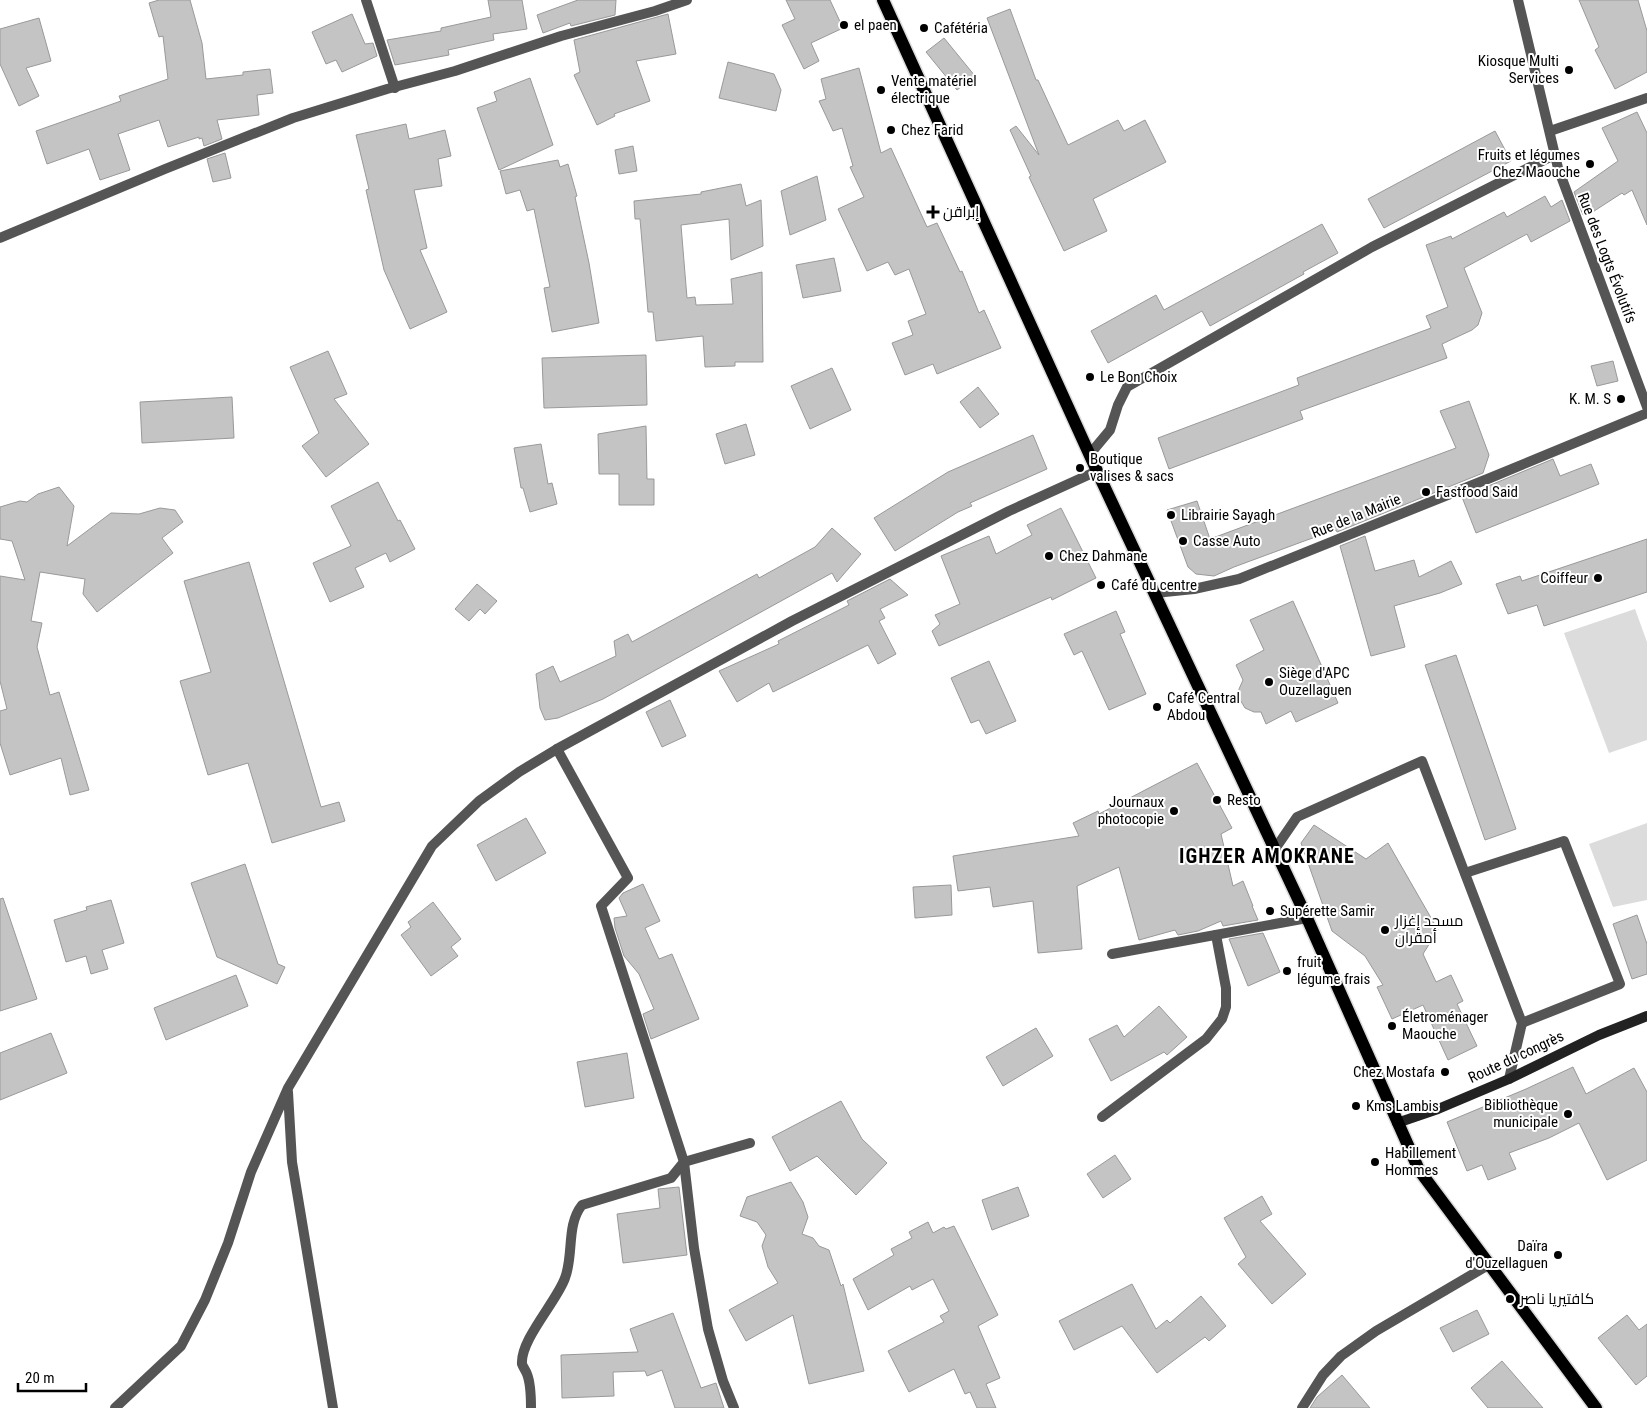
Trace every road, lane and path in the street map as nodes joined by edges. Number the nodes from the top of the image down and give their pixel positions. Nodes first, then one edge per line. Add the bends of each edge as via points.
1 (366, 0) edge
2 (687, 0) edge
3 (883, 0) edge
4 (1518, 0) edge
5 (395, 88) junction
6 (1647, 98) edge
7 (1550, 131) junction
8 (1554, 155) junction
9 (0, 238) edge
10 (1647, 407) edge
11 (1647, 413) edge
12 (1090, 454) junction
13 (1097, 471) junction
14 (1155, 593) junction
15 (557, 749) junction
16 (1275, 849) junction
17 (1465, 873) junction
18 (1307, 918) junction
19 (1216, 935) junction
20 (1112, 954) dead end
21 (1647, 1016) edge
22 (1522, 1023) junction
23 (1509, 1079) junction
24 (288, 1088) junction
25 (1102, 1117) dead end
26 (1398, 1123) junction
27 (750, 1143) dead end
28 (684, 1162) junction
29 (1490, 1264) junction
30 (115, 1408) edge
31 (333, 1408) edge
32 (531, 1408) edge
33 (734, 1408) edge
34 (1302, 1408) edge
35 (1596, 1408) edge

1 - 5 street
2 - 5 street
3 - 12 main road
4 - 7 street, Rue des Logts Évolutifs
5 - 9 street via 293,118
6 - 7 street
7 - 8 street, Rue des Logts Évolutifs
8 - 10 street, Rue des Logts Évolutifs
8 - 12 street via 1372,247 1127,387 1110,430
11 - 14 street, Rue de la Mairie via 1239,579
12 - 13 main road
13 - 14 main road
13 - 15 street via 1009,511 792,621
14 - 16 main road
15 - 24 street via 479,801 432,846
15 - 28 street via 628,878 601,906
16 - 17 street via 1297,817 1422,761
16 - 18 main road
17 - 22 street
17 - 22 street via 1564,841 1620,984
18 - 19 street
18 - 26 main road
19 - 20 street
19 - 25 street via 1226,988 1222,1020 1206,1038
21 - 23 main road, Route du congrès via 1599,1035
22 - 23 street
23 - 26 main road, Route du congrès
24 - 30 street via 251,1172 225,1252 181,1346
24 - 31 street via 292,1162
26 - 29 main road via 1419,1170
27 - 28 street
28 - 32 street via 671,1178 582,1205 577,1211 565,1280 526,1346 522,1364 528,1375
28 - 33 street via 708,1329
29 - 34 street via 1341,1356
29 - 35 main road

